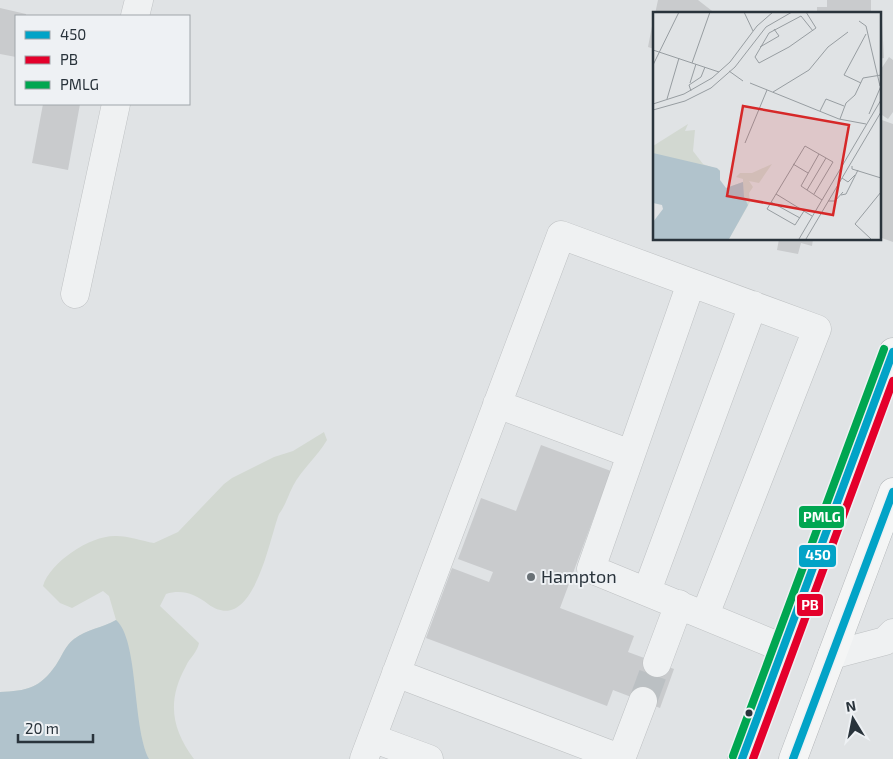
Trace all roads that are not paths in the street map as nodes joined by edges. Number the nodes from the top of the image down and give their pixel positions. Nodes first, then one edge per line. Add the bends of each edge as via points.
1 (139, 0) edge
2 (135, 15) edge
3 (116, 105) edge
4 (692, 283) junction
5 (75, 294) dead end
6 (753, 305) junction
7 (893, 352) edge
8 (497, 404) junction
9 (631, 454) junction
10 (893, 492) edge
11 (647, 591) junction
12 (679, 604) junction
13 (705, 615) junction
14 (893, 634) edge
15 (783, 648) junction
16 (832, 655) junction
17 (657, 663) tunnel mouth
18 (396, 673) junction
19 (643, 701) tunnel mouth
20 (368, 748) edge
21 (429, 759) edge
22 (622, 759) edge
23 (742, 759) edge
24 (793, 759) edge

1 - 2 lane
3 - 5 lane
4 - 6 lane
4 - 8 lane via 562,235
4 - 9 lane
6 - 11 lane
6 - 13 lane via 817,329
7 - 15 highway
8 - 9 lane
8 - 18 lane
9 - 11 lane via 591,569
10 - 16 highway
11 - 12 lane
12 - 13 lane
12 - 17 lane
13 - 15 lane
14 - 16 lane via 885,641
15 - 23 highway
16 - 24 highway
18 - 20 lane
18 - 22 lane
19 - 22 lane
20 - 21 lane

